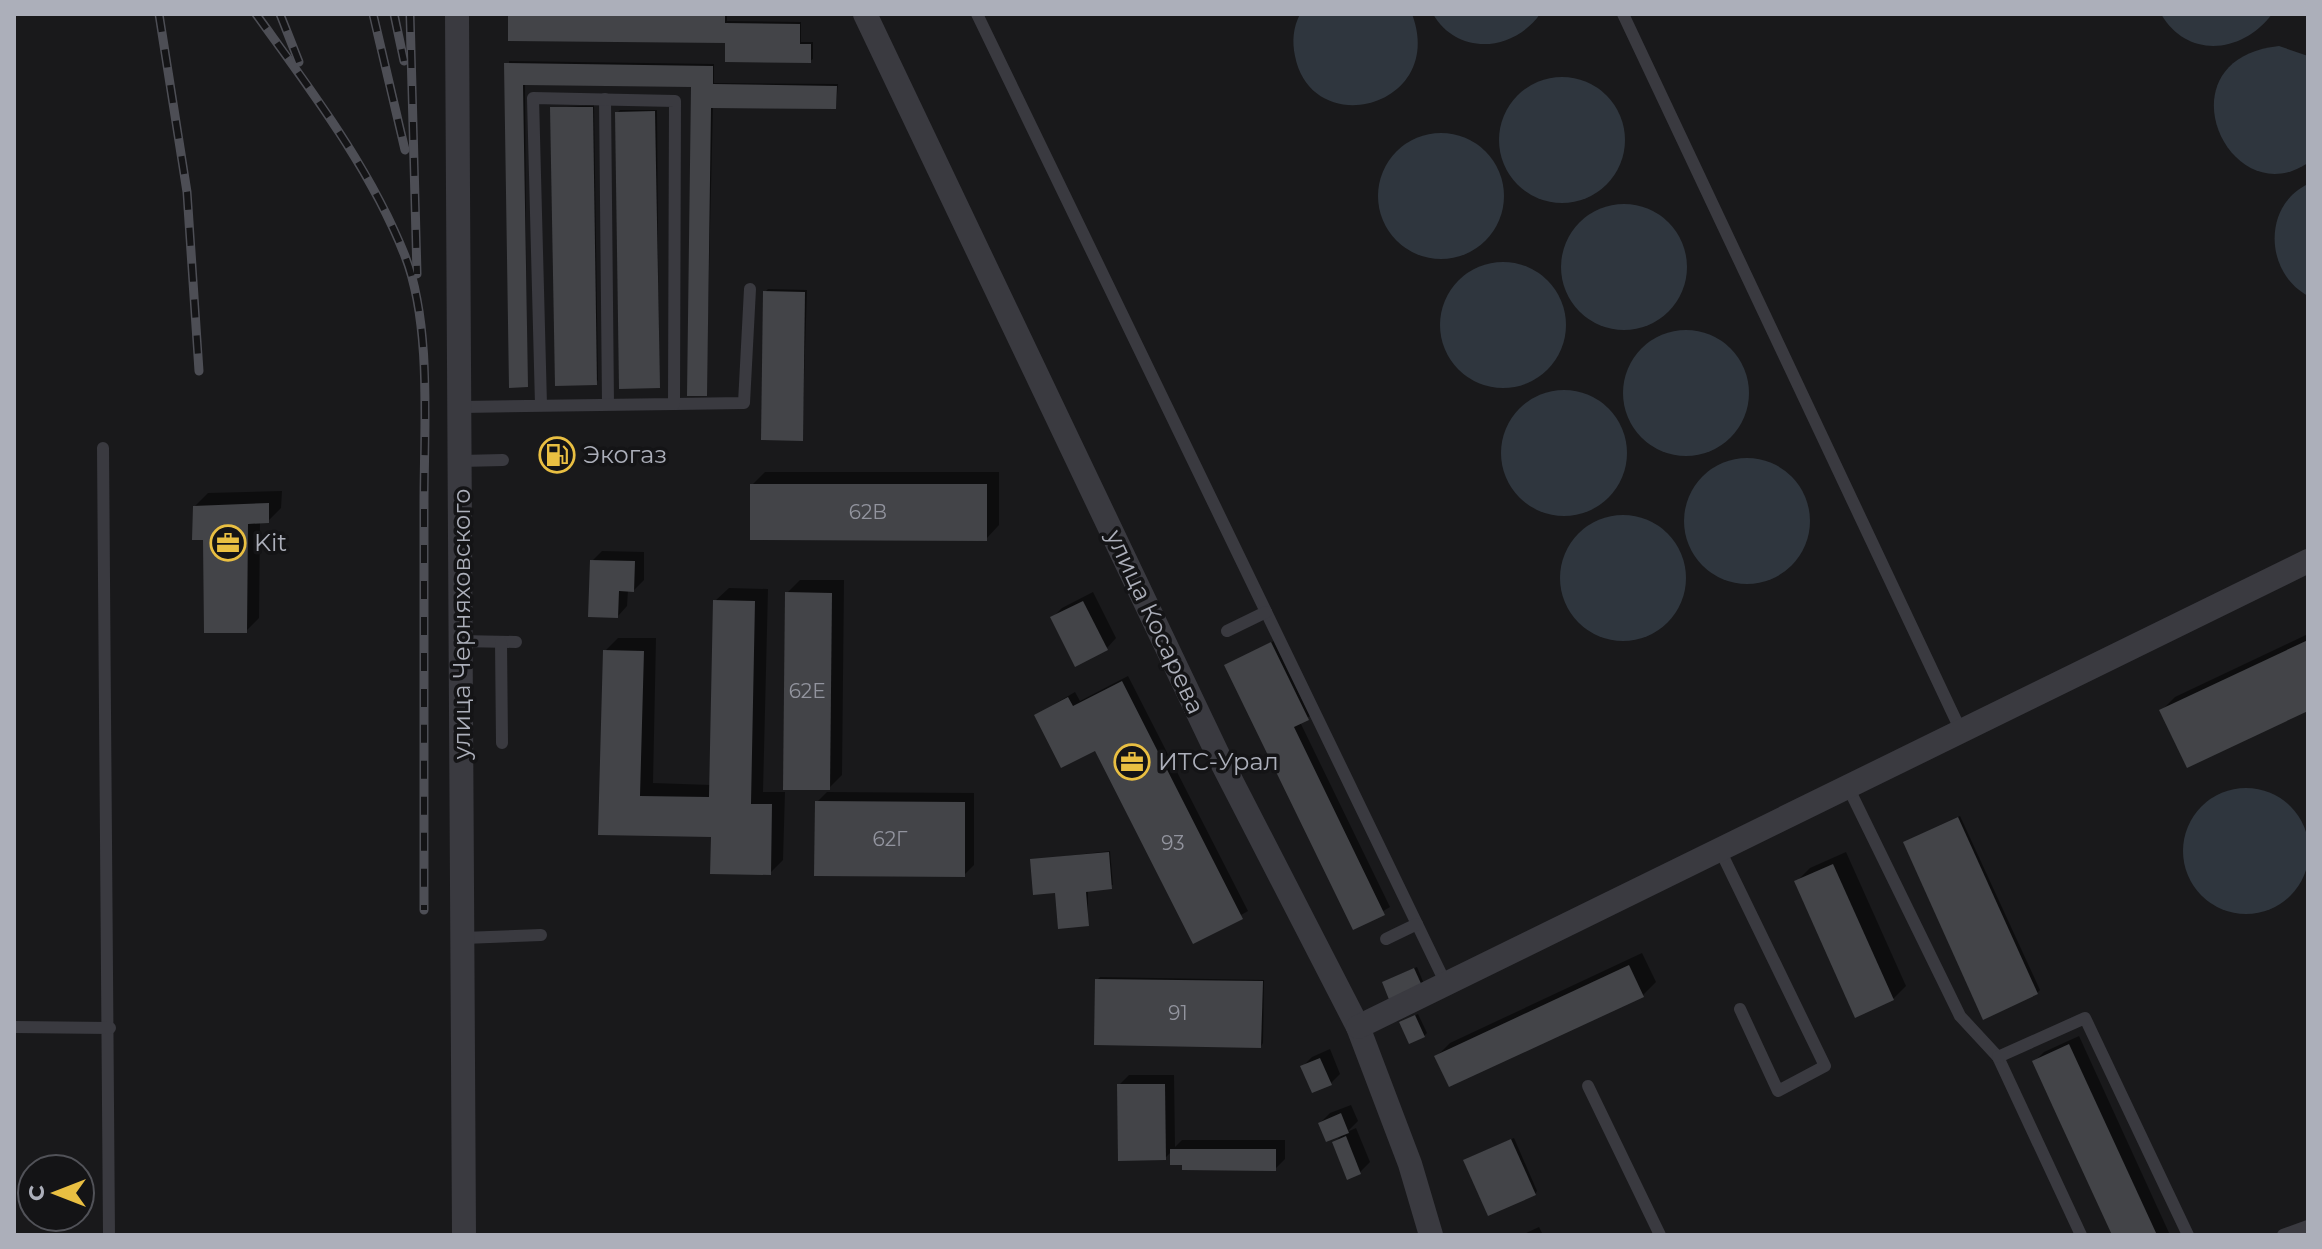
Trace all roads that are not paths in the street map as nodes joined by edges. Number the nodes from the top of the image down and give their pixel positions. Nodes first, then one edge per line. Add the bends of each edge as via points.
1 (457, 14) edge
2 (865, 14) edge
3 (977, 14) edge
4 (1623, 14) edge
5 (605, 99) junction
6 (750, 289) dead end
7 (608, 404) junction
8 (674, 404) junction
9 (541, 405) junction
10 (461, 407) junction
11 (103, 448) dead end
12 (503, 460) dead end
13 (461, 461) junction
14 (2308, 561) edge
15 (1266, 612) junction
16 (1227, 631) dead end
17 (461, 641) junction
18 (501, 642) junction
19 (516, 642) dead end
20 (1961, 731) junction
21 (502, 743) dead end
22 (1848, 787) junction
23 (1720, 850) junction
24 (1417, 924) junction
25 (541, 935) dead end
26 (463, 938) junction
27 (1386, 939) dead end
28 (1446, 984) junction
29 (1740, 1009) dead end
30 (14, 1027) edge
31 (1358, 1027) junction
32 (110, 1028) junction
33 (1998, 1057) junction
34 (1588, 1086) dead end
35 (2308, 1226) edge
36 (109, 1235) edge
37 (464, 1235) edge
38 (1431, 1235) edge
39 (1660, 1235) edge
40 (2081, 1235) edge
41 (2188, 1235) edge
42 (2283, 1235) edge

1 - 10 street, улица Черняховского
2 - 31 street, улица Косарева via 1219,757
3 - 15 lane
4 - 20 lane
5 - 7 lane
5 - 8 lane via 675,101
5 - 9 lane via 533,98
6 - 8 lane via 744,403
7 - 8 lane
7 - 9 lane
9 - 10 lane
10 - 13 street, улица Черняховского
11 - 32 lane
12 - 13 lane
13 - 17 street, улица Черняховского
14 - 20 street
15 - 16 lane
15 - 24 lane
17 - 18 lane
17 - 26 street, улица Черняховского
18 - 19 lane
18 - 21 lane
20 - 22 street
22 - 23 street
22 - 33 lane via 1960,1016
23 - 28 street
23 - 29 lane via 1825,1066 1778,1091
24 - 27 lane
24 - 28 lane
25 - 26 lane
26 - 37 street, улица Черняховского
28 - 31 street
30 - 32 lane
31 - 38 street, улица Косарева
32 - 36 lane
33 - 40 lane
33 - 41 lane via 2085,1018
34 - 39 lane
35 - 42 lane

